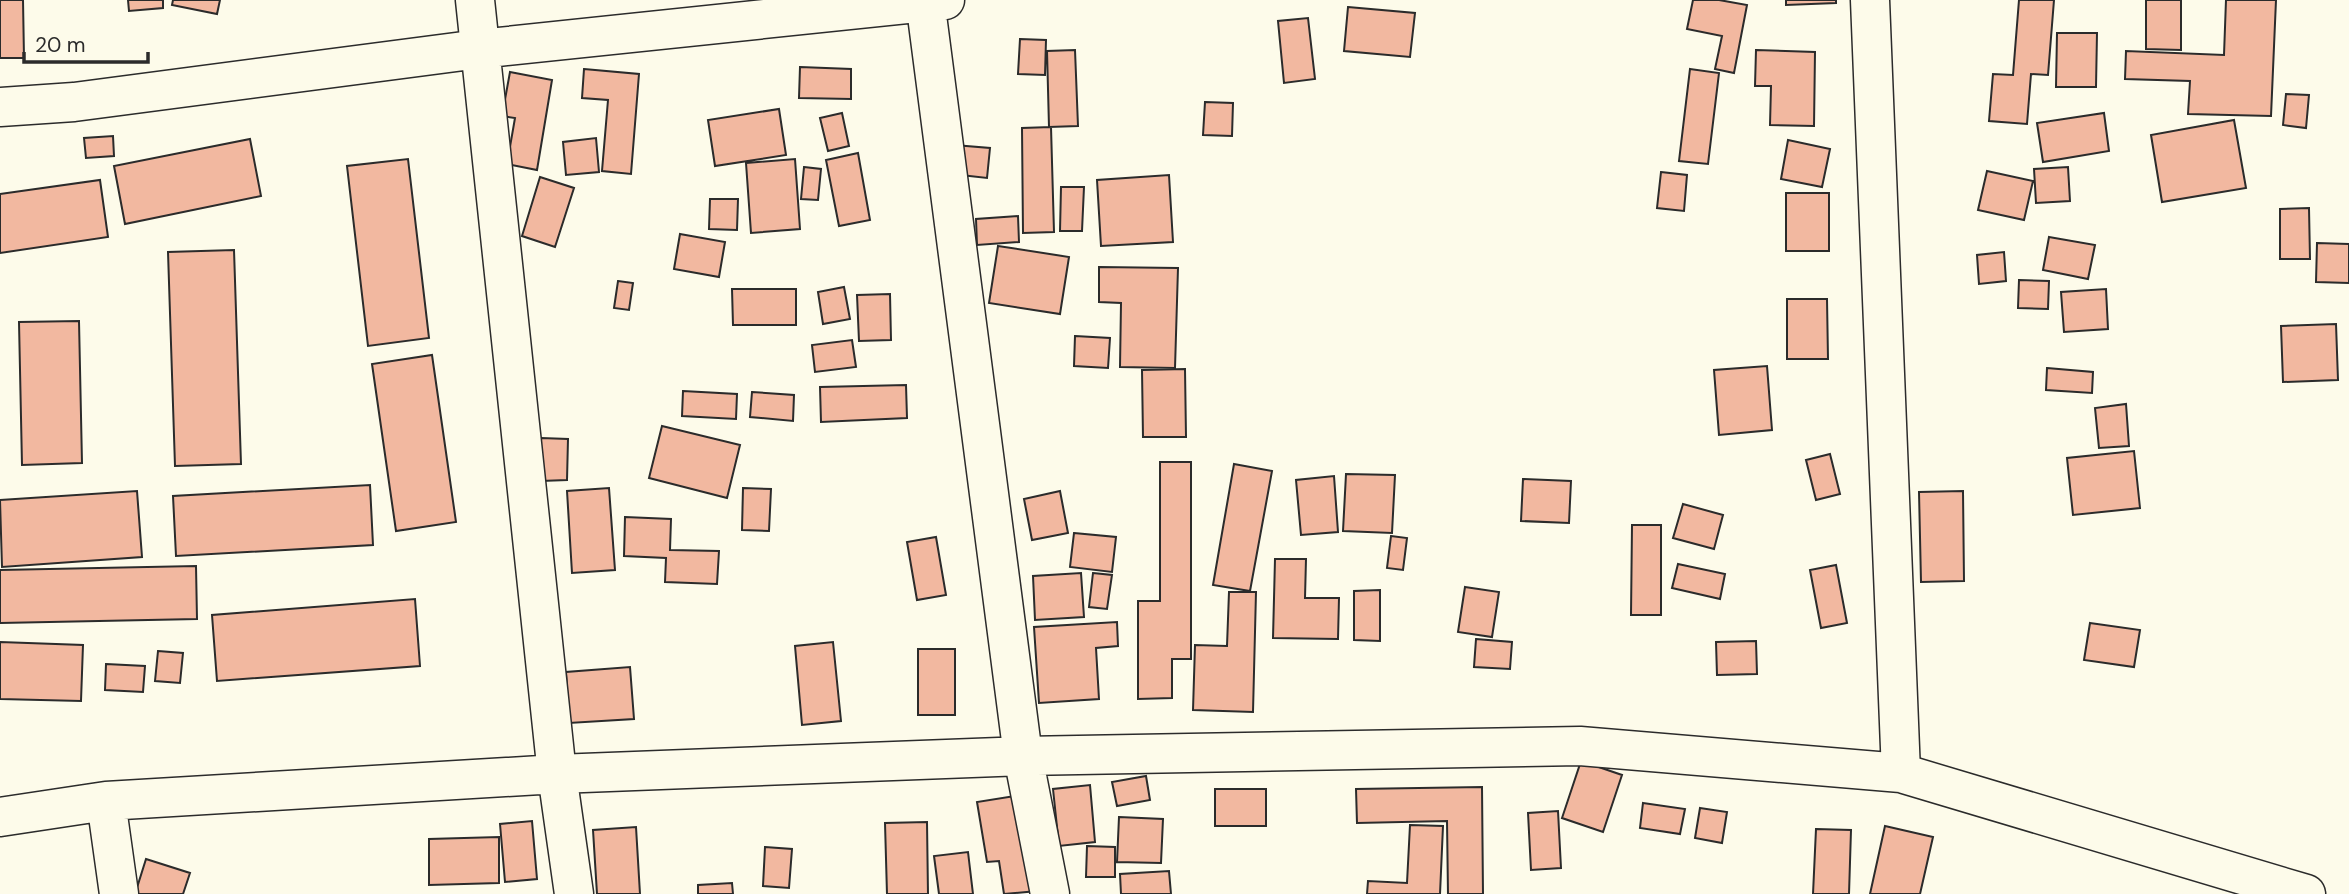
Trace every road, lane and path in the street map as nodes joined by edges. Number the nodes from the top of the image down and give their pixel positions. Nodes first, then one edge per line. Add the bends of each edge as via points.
1 (475, 0) edge
2 (931, 0) edge
3 (1870, 0) edge
4 (479, 49) junction
5 (0, 107) edge
6 (1023, 756) junction
7 (1901, 773) junction
8 (557, 774) junction
9 (106, 801) junction
10 (0, 817) edge
11 (119, 894) edge
12 (574, 894) edge
13 (1050, 894) edge
14 (2306, 894) edge

1 - 4 street
2 - 4 street
2 - 6 street
3 - 7 street
4 - 5 street via 74,102
4 - 8 street
6 - 7 street via 1580,746
6 - 8 street
6 - 13 street
7 - 14 street
8 - 9 street
8 - 12 street
9 - 10 street
9 - 11 street

